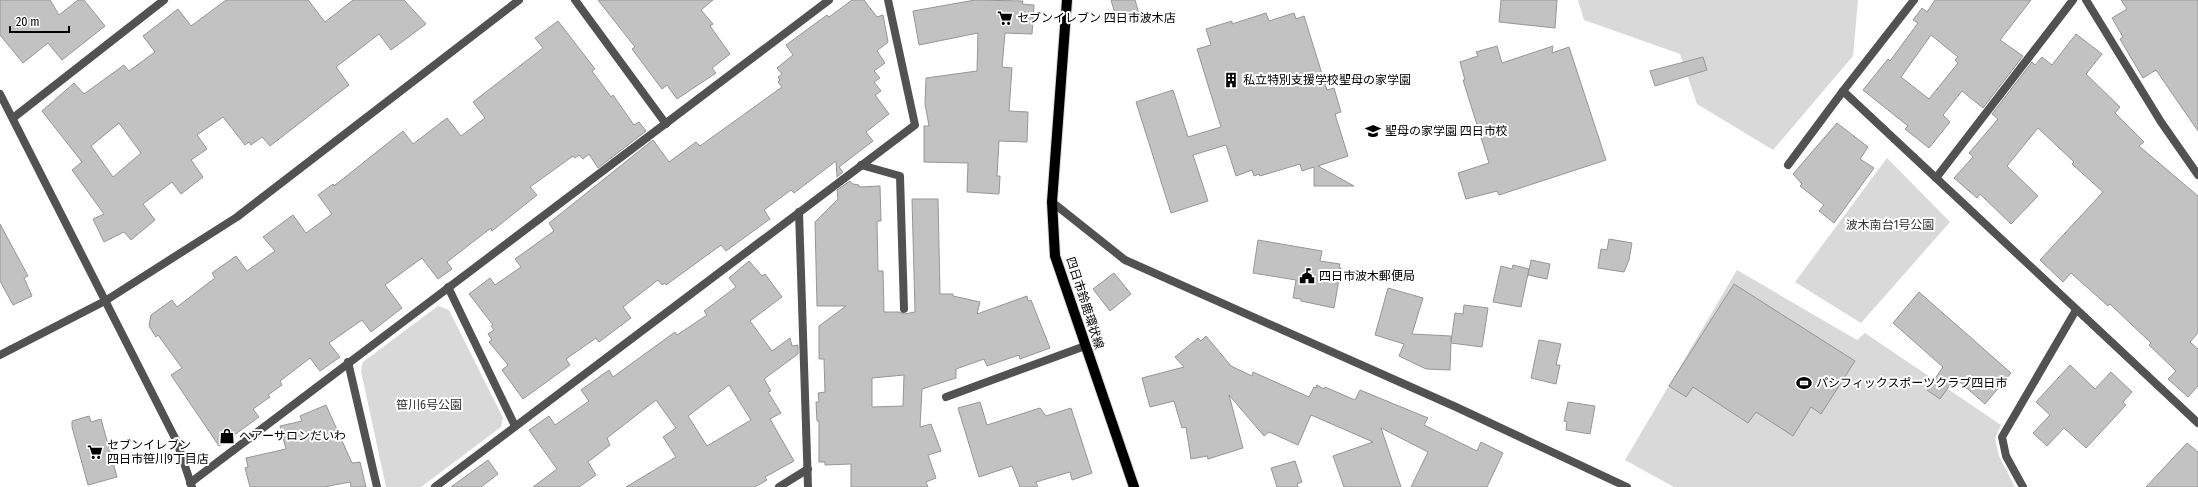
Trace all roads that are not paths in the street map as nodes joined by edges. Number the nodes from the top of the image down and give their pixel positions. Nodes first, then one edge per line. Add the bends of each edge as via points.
1 (519, 0) edge
2 (575, 0) edge
3 (829, 0) edge
4 (888, 0) edge
5 (1067, 0) edge
6 (1914, 0) edge
7 (2073, 0) edge
8 (2086, 0) edge
9 (160, 1) edge
10 (1843, 91) junction
11 (0, 94) edge
12 (13, 118) junction
13 (666, 124) junction
14 (861, 165) junction
15 (1788, 165) dead end
16 (2198, 175) edge
17 (1936, 178) junction
18 (1052, 202) junction
19 (799, 212) junction
20 (448, 287) junction
21 (105, 301) junction
22 (904, 309) dead end
23 (2076, 310) junction
24 (1085, 346) junction
25 (0, 355) edge
26 (348, 362) junction
27 (946, 397) dead end
28 (2198, 423) edge
29 (515, 426) junction
30 (808, 470) junction
31 (191, 485) edge
32 (377, 487) edge
33 (434, 487) edge
34 (779, 487) edge
35 (808, 487) edge
36 (1134, 487) edge
37 (1627, 487) edge
38 (2023, 487) edge

1 - 21 street via 237,218
2 - 13 street
3 - 13 street
4 - 14 street via 915,125
5 - 18 main road, 四日市鈴鹿環状線
6 - 10 street
7 - 17 street
8 - 16 street via 2160,122
9 - 12 street
10 - 15 street
10 - 17 street
11 - 12 street
12 - 21 street
13 - 20 street
14 - 19 street
14 - 22 street via 900,176
17 - 23 street
18 - 24 main road, 四日市鈴鹿環状線 via 1056,256
18 - 37 street via 1125,260 1456,407
19 - 29 street
19 - 30 street
20 - 26 street
20 - 29 street
21 - 25 street
21 - 31 street via 177,442
23 - 28 street
23 - 38 street via 2002,437 2006,456
24 - 27 street
24 - 36 main road, 四日市鈴鹿環状線
26 - 31 street
26 - 32 street
29 - 33 street
30 - 34 street
30 - 35 street

